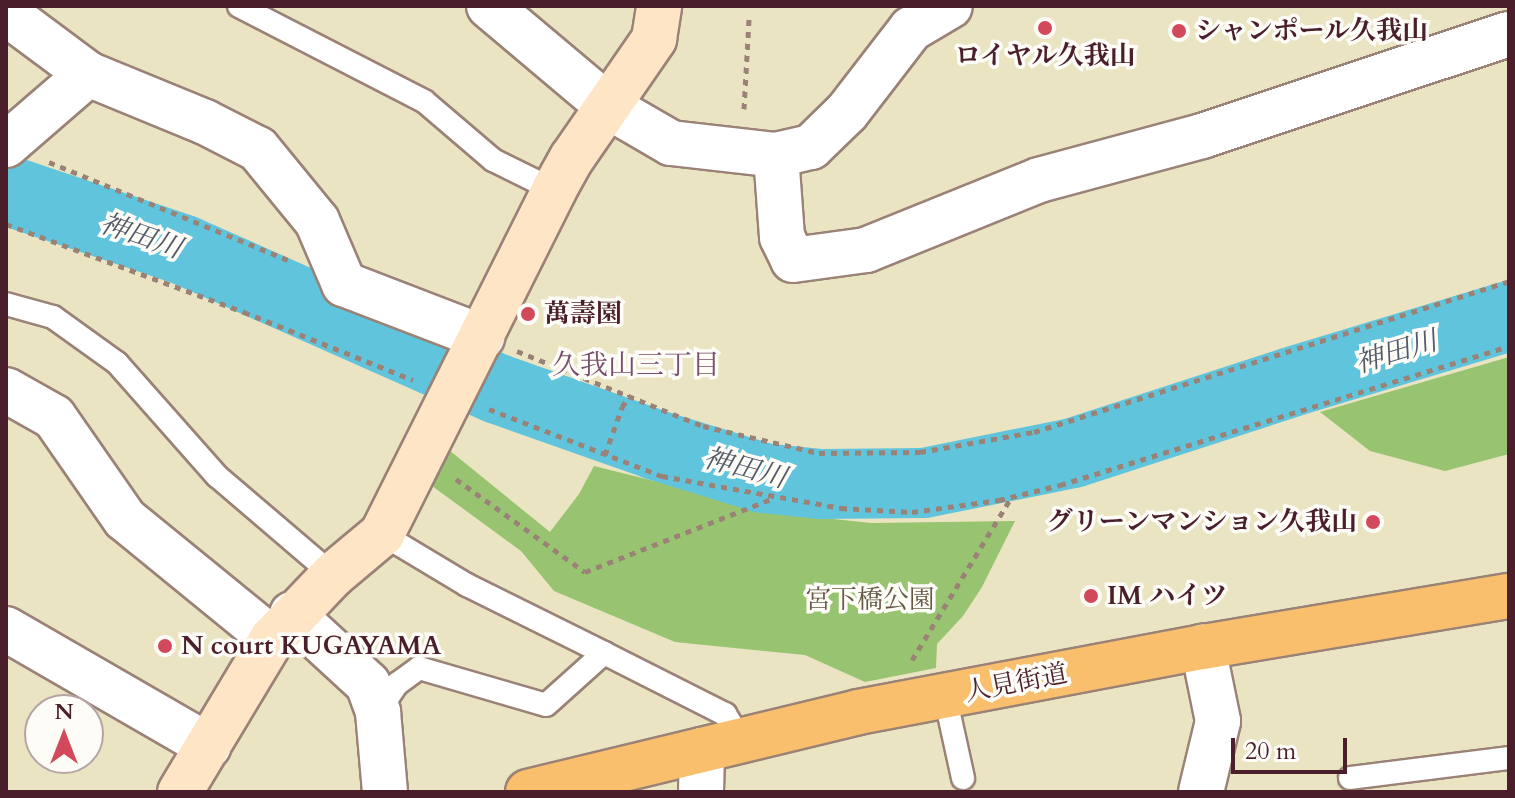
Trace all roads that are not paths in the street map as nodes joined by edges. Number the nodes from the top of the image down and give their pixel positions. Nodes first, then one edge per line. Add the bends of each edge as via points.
1 (239, 6) edge
2 (489, 6) edge
3 (659, 6) edge
4 (950, 6) edge
5 (6, 13) edge
6 (1509, 34) edge
7 (88, 74) junction
8 (609, 107) junction
9 (7, 145) edge
10 (759, 152) junction
11 (554, 190) junction
12 (6, 304) edge
13 (481, 341) junction
14 (6, 390) edge
15 (382, 534) junction
16 (333, 575) junction
17 (1509, 596) edge
18 (282, 626) junction
19 (6, 629) edge
20 (1203, 647) junction
21 (604, 653) junction
22 (945, 696) junction
23 (378, 712) junction
24 (209, 746) junction
25 (1509, 758) edge
26 (715, 761) edge
27 (963, 778) dead end
28 (1350, 778) dead end
29 (180, 792) edge
30 (385, 792) edge
31 (528, 792) edge
32 (1201, 792) edge

1 - 11 lane via 424,101 493,160
2 - 8 street
3 - 8 street via 654,39
4 - 10 street via 911,29 847,112 811,147
5 - 7 street
6 - 10 street via 1202,136 1039,180 866,250 793,260
7 - 9 street
7 - 13 street via 258,149 317,221 344,284
8 - 10 street via 671,143
8 - 11 street
11 - 13 street
12 - 16 lane via 53,317 117,363 217,476
13 - 15 street
14 - 18 street via 54,417 125,519
15 - 16 street
15 - 21 lane via 467,585
16 - 18 street
17 - 20 main road, 人見街道
18 - 23 street via 368,684
18 - 24 street
19 - 24 street
20 - 22 main road, 人見街道
20 - 32 street via 1218,721
21 - 23 lane via 546,705 419,668 397,684
21 - 26 lane via 725,714
22 - 26 main road, 人見街道 via 883,708
22 - 27 lane
23 - 30 street
24 - 29 street
25 - 28 lane
26 - 31 main road, 人見街道

